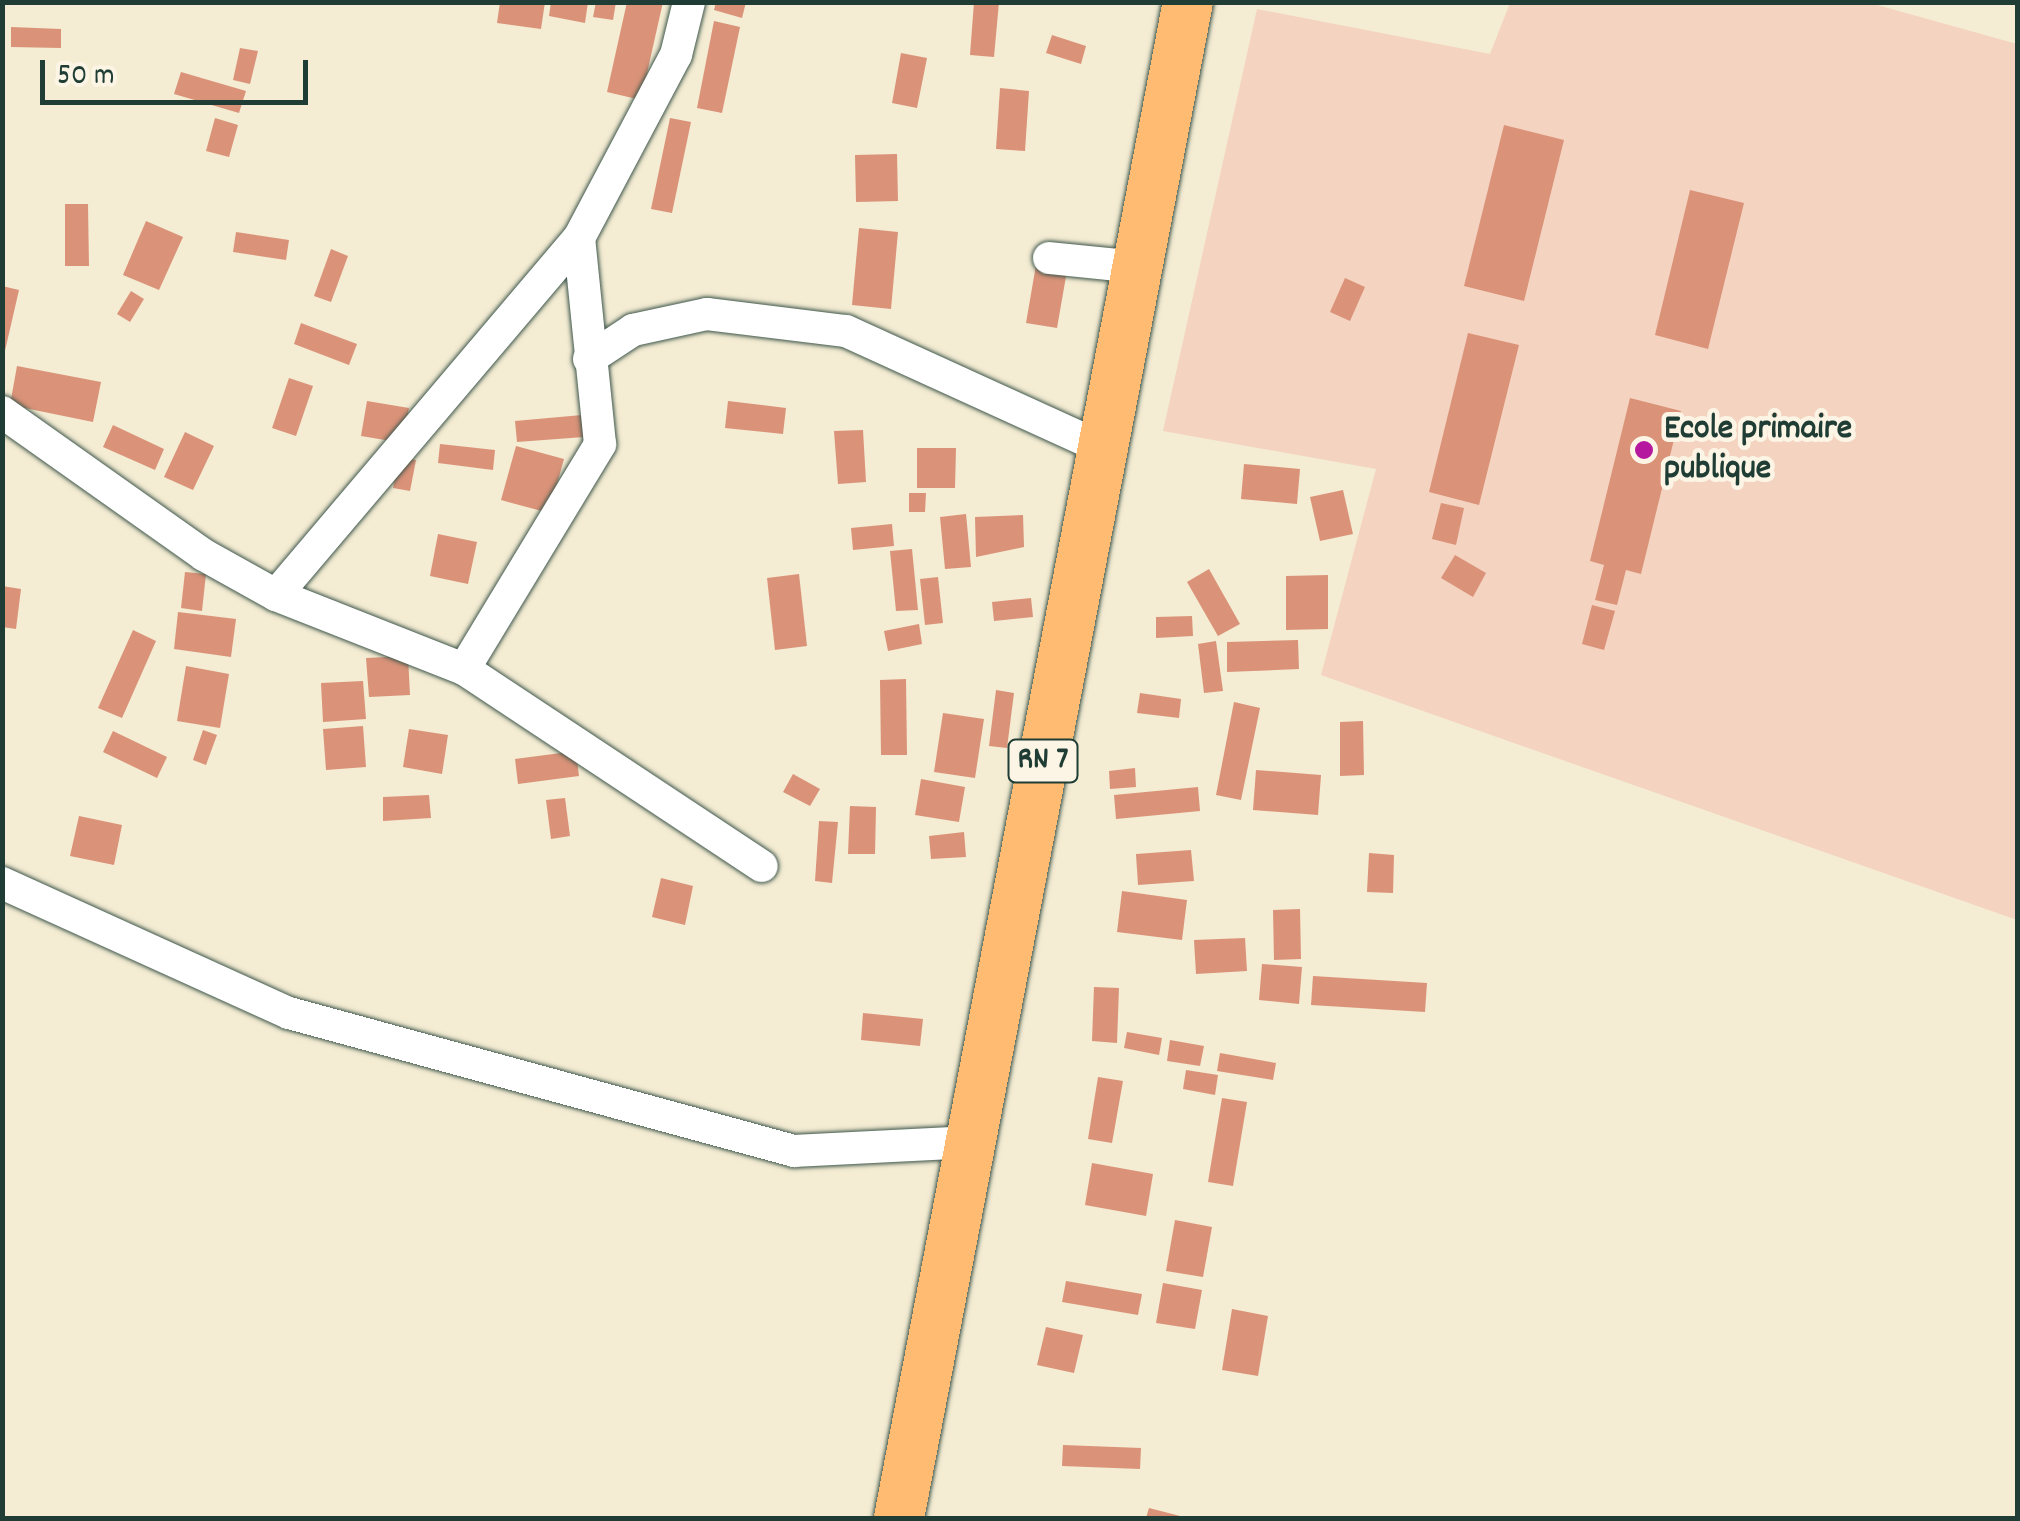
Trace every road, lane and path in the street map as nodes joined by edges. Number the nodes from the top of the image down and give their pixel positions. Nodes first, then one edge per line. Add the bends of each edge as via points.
1 (689, 2) edge
2 (1188, 2) edge
3 (580, 238) junction
4 (1048, 258) dead end
5 (1138, 267) junction
6 (589, 359) junction
7 (2, 412) edge
8 (1103, 448) junction
9 (276, 595) junction
10 (464, 668) junction
11 (762, 866) dead end
12 (2, 883) edge
13 (970, 1142) junction
14 (899, 1518) edge

1 - 3 street via 676,55
2 - 5 main road, RN 7
3 - 6 street
3 - 9 street
4 - 5 street
5 - 8 main road, RN 7
6 - 8 street via 633,330 707,314 846,331
6 - 10 street via 600,444
7 - 9 street
8 - 13 main road, RN 7
9 - 10 street
10 - 11 street
12 - 13 street via 289,1013 794,1151
13 - 14 main road, RN 7

